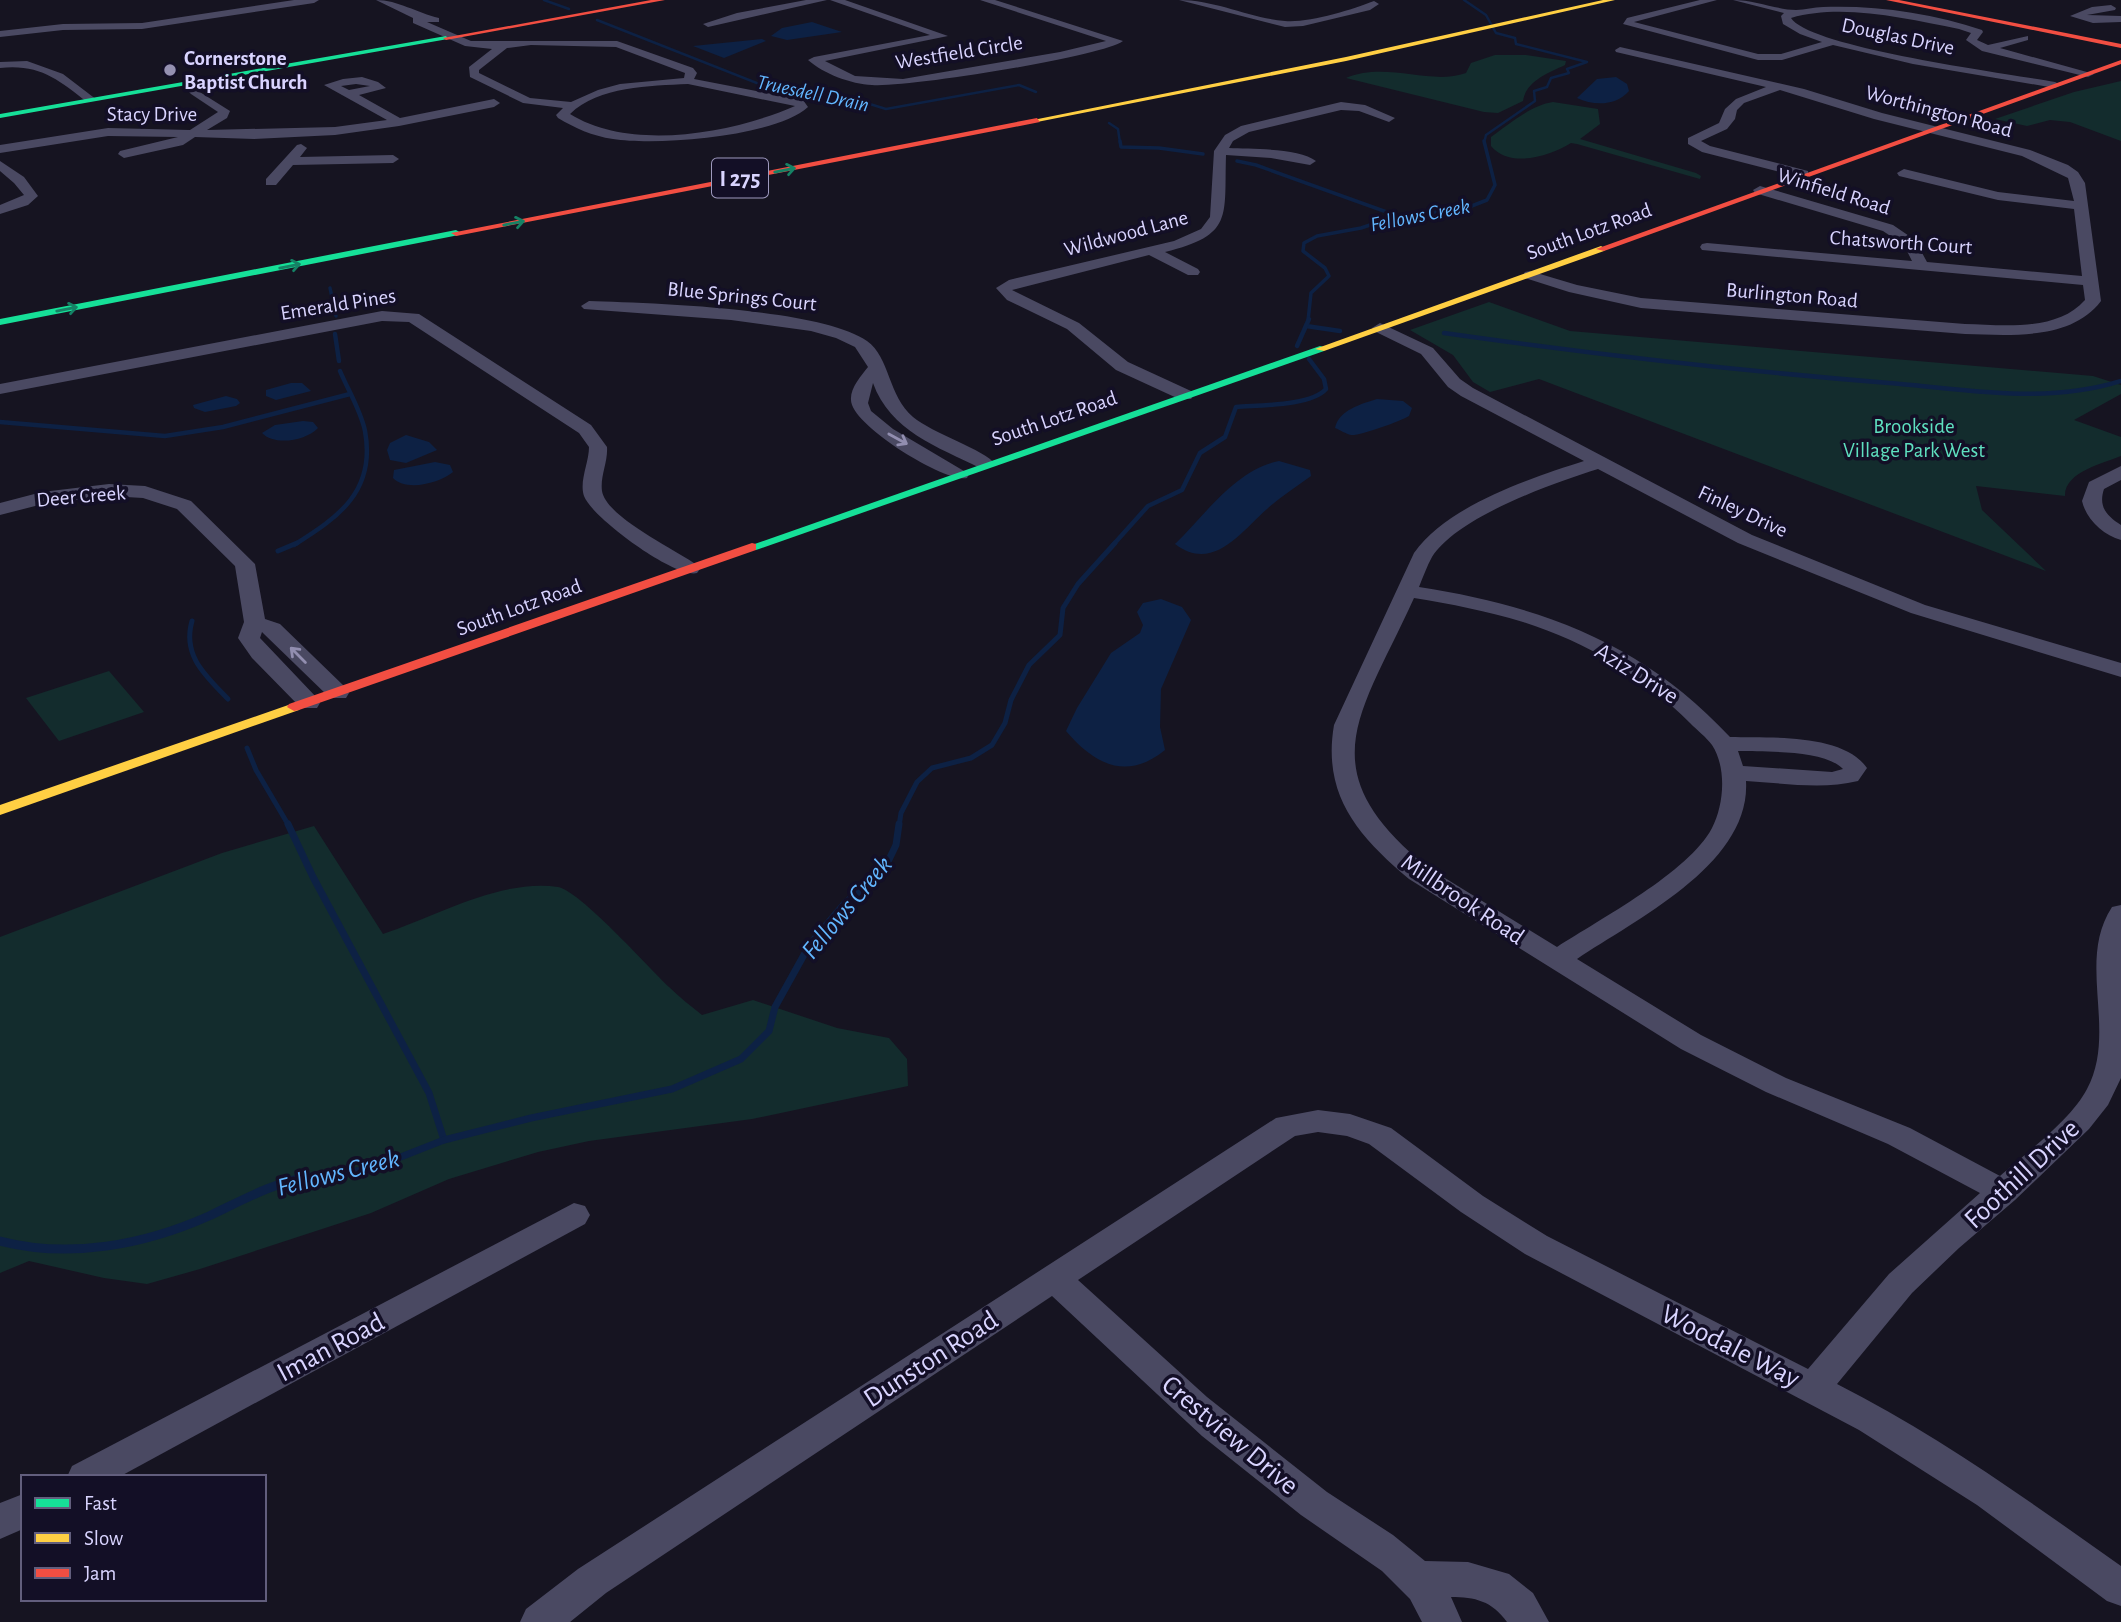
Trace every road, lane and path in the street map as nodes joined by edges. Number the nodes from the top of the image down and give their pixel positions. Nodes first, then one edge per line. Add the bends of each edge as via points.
1 (314, 0) edge
2 (381, 0) edge
3 (662, 0) edge
4 (822, 0) edge
5 (835, 0) edge
6 (985, 0) edge
7 (1184, 0) edge
8 (1612, 0) edge
9 (1712, 0) edge
10 (1738, 0) edge
11 (1889, 0) edge
12 (2102, 0) edge
13 (1371, 2) edge
14 (2116, 10) edge
15 (1792, 12) junction
16 (419, 18) junction
17 (2121, 19) edge
18 (708, 24) dead end
19 (0, 34) edge
20 (935, 36) junction
21 (955, 36) dead end
22 (450, 37) junction
23 (2024, 38) dead end
24 (475, 40) junction
25 (1111, 41) junction
26 (1833, 41) junction
27 (1130, 42) dead end
28 (505, 44) junction
29 (2121, 46) edge
30 (1986, 49) junction
31 (1620, 50) dead end
32 (802, 60) dead end
33 (821, 60) junction
34 (2121, 62) edge
35 (0, 65) edge
36 (2094, 72) junction
37 (688, 81) junction
38 (2055, 85) junction
39 (1780, 86) junction
40 (195, 92) dead end
41 (348, 94) dead end
42 (91, 100) junction
43 (495, 103) dead end
44 (570, 105) junction
45 (0, 116) edge
46 (1389, 118) dead end
47 (399, 122) junction
48 (1930, 130) junction
49 (194, 133) junction
50 (305, 134) junction
51 (0, 149) edge
52 (1220, 151) junction
53 (124, 154) dead end
54 (393, 159) dead end
55 (292, 161) junction
56 (1310, 161) dead end
57 (0, 165) edge
58 (1904, 173) dead end
59 (1803, 174) junction
60 (271, 182) dead end
61 (1760, 190) junction
62 (2081, 206) junction
63 (0, 209) edge
64 (1707, 247) dead end
65 (1152, 251) junction
66 (1921, 265) junction
67 (1193, 272) dead end
68 (1530, 275) junction
69 (2092, 281) junction
70 (589, 306) dead end
71 (0, 322) edge
72 (2054, 324) joint
73 (1380, 328) junction
74 (875, 369) junction
75 (0, 390) edge
76 (1185, 395) junction
77 (899, 412) junction
78 (868, 418) junction
79 (1598, 463) junction
80 (986, 464) junction
81 (2121, 472) edge
82 (960, 474) junction
83 (0, 509) edge
84 (2121, 534) edge
85 (690, 569) junction
86 (1408, 591) junction
87 (255, 622) junction
88 (2121, 670) edge
89 (338, 694) junction
90 (309, 704) junction
91 (1723, 744) junction
92 (1733, 773) junction
93 (0, 810) edge
94 (2121, 913) edge
95 (1557, 960) junction
96 (1333, 1122) joint
97 (2004, 1192) junction
98 (574, 1215) dead end
99 (1053, 1278) junction
100 (1814, 1388) junction
101 (89, 1475) edge
102 (21, 1511) edge
103 (0, 1522) edge
104 (1419, 1579) junction
105 (2121, 1588) edge
106 (540, 1622) edge
107 (1442, 1622) edge
108 (1529, 1622) edge

1 - 19 street via 142,26
2 - 16 street
3 - 24 main road
4 - 18 street
5 - 20 street, Westfield Circle
6 - 25 street, Westfield Circle
7 - 13 street via 1287,24 1370,8
71 -> 8 main road, I 275 via 1081,112
9 - 26 street via 1628,24 1758,57 1782,57
10 - 15 street
11 - 29 main road
12 - 14 street
14 - 17 street via 2096,9 2075,16
15 - 26 street, Douglas Drive via 1786,18 1790,25
15 - 30 street, Douglas Drive via 1852,6 1961,26 1977,31 1971,42
16 - 22 street via 417,21
16 - 24 street via 432,18
20 - 21 street, Westfield Circle
20 - 33 street, Westfield Circle
22 - 24 main road
22 - 42 main road
23 - 30 street
24 - 28 street
25 - 27 street, Westfield Circle
25 - 33 street, Westfield Circle via 903,82 852,79
26 - 38 street, Douglas Drive
28 - 37 street via 623,45 689,70
28 - 44 street via 473,69 474,75 527,101
30 - 36 street, Douglas Drive
31 - 39 street, Worthington Road
32 - 33 street, Westfield Circle
34 - 36 main road, South Lotz Road
35 - 42 street via 40,64
36 - 38 main road, South Lotz Road
37 - 44 street via 597,94
37 - 44 street via 793,100 802,106 764,124 657,138 590,130 564,118 562,113
38 - 48 main road, South Lotz Road
39 - 48 street, Worthington Road
39 - 59 street via 1740,101 1723,126 1692,141 1706,149
40 - 49 street via 224,111
41 - 47 street
42 - 45 main road
43 - 47 street, Stacy Drive
46 - 52 street via 1361,107 1336,106 1256,125 1229,138
47 - 50 street, Stacy Drive
48 - 59 main road, South Lotz Road
48 - 62 street, Worthington Road via 2057,164 2077,179
49 - 50 street, Stacy Drive
49 - 51 street, Stacy Drive via 97,133
49 - 53 street via 170,145
50 - 55 street
52 - 56 street
52 - 65 street, Wildwood Lane via 1213,224 1187,241
54 - 55 street
55 - 60 street
57 - 63 street via 31,196
58 - 62 street via 1998,196
59 - 61 main road, South Lotz Road
61 - 66 street, Winfield Road via 1888,228 1910,243
61 - 68 main road, South Lotz Road
62 - 69 street, Worthington Road
64 - 66 street, Chatsworth Court
65 - 67 street
65 - 76 street, Wildwood Lane via 1014,283 1004,291 1073,326 1122,366
66 - 69 street, Chatsworth Court
68 - 72 street, Burlington Road via 1589,293 1663,306 1965,329
68 - 73 main road, South Lotz Road
69 - 72 street, Worthington Road via 2090,307
70 - 74 street, Blue Springs Court via 824,328 864,346
73 - 76 main road, South Lotz Road
73 - 79 street, Finley Drive via 1427,351 1467,392
74 - 77 street, Blue Springs Court
74 - 78 street via 859,404
75 - 85 street, Emerald Pines via 382,316 413,317 585,429 598,447 592,488 598,504 612,519
76 - 80 main road, South Lotz Road
77 - 78 street
77 - 80 street via 922,430
78 -> 82 street
79 - 86 street, Millbrook Road via 1540,483 1453,525 1424,553
79 - 88 street, Finley Drive via 1726,531 1870,591 1952,621
80 - 82 main road, South Lotz Road
81 - 84 street via 2100,482 2091,502 2095,512
82 - 85 main road, South Lotz Road
83 - 87 street, Deer Creek via 102,490 145,492 184,505 245,564
85 - 89 main road, South Lotz Road
86 - 91 street, Aziz Drive via 1501,609 1587,641 1669,689
86 - 95 street, Millbrook Road via 1345,724 1340,752 1343,781 1363,820 1400,859
89 -> 87 street via 272,629
87 - 90 street, Deer Creek via 249,638
89 - 90 main road, South Lotz Road
90 - 93 main road, South Lotz Road
91 - 92 street, Aziz Drive
91 - 92 street via 1824,750 1842,754 1855,768 1850,776 1832,779
92 - 95 street, Aziz Drive via 1730,814 1710,850
94 - 97 street, Foothill Drive via 2107,954 2115,1045 2101,1091 2074,1125
95 - 97 street, Millbrook Road via 1714,1055 1899,1136
96 - 99 street, Dunston Road via 1287,1126
96 - 100 street, Woodale Way via 1380,1136 1536,1245
97 - 100 street, Foothill Drive via 1915,1269 1867,1320
98 - 101 street, Iman Road
99 - 104 street, Crestview Drive via 1213,1423
99 - 106 street, Dunston Road via 592,1581
100 - 105 street, Woodale Way via 1990,1494
102 - 103 street
104 - 107 street, Crestview Drive
104 - 108 street via 1494,1584 1519,1603

